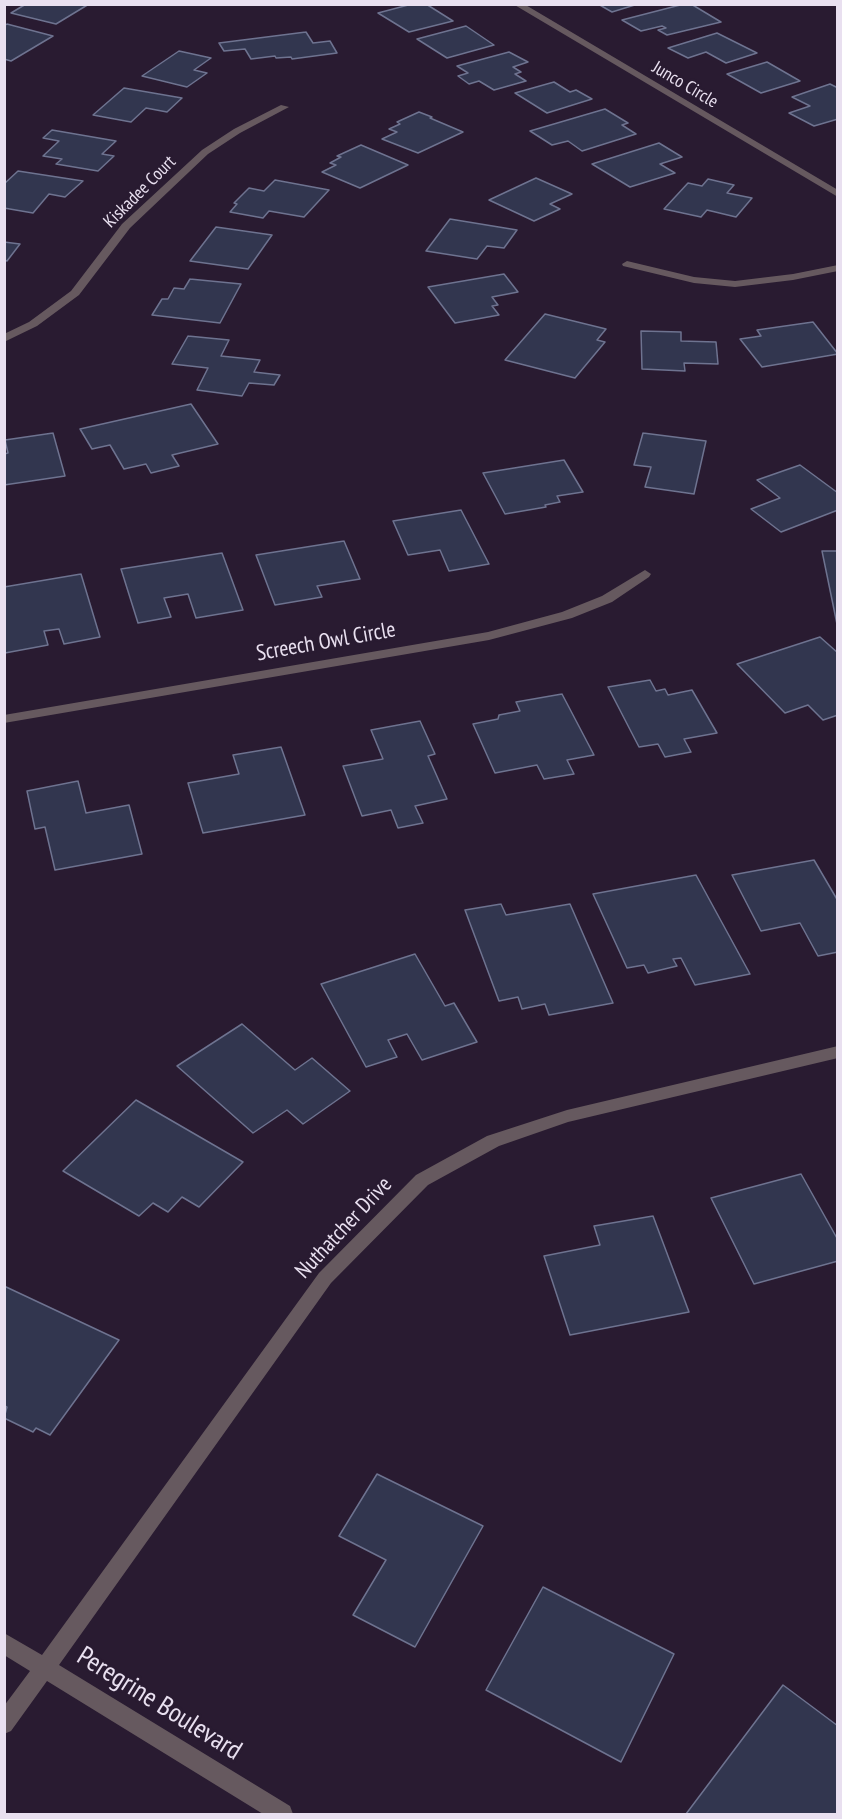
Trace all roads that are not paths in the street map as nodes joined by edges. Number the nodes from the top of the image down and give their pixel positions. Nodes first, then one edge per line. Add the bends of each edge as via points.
1 (517, 4) edge
2 (284, 107) dead end
3 (837, 194) edge
4 (627, 264) dead end
5 (837, 268) edge
6 (4, 339) edge
7 (645, 574) dead end
8 (4, 719) edge
9 (837, 1052) edge
10 (4, 1643) edge
11 (46, 1667) junction
12 (4, 1724) edge
13 (282, 1815) edge

1 - 3 street, Junco Circle
2 - 6 street, Kiskadee Court via 237,130 205,152 126,225 75,293 33,324
4 - 5 street via 693,280 735,284 793,278
7 - 8 street, Screech Owl Circle via 607,598 567,615 489,636
9 - 11 street, Nuthatcher Drive via 567,1116 493,1141 422,1180 325,1278
10 - 11 street, Peregrine Boulevard
11 - 12 street, Nuthatcher Drive
11 - 13 street, Peregrine Boulevard

